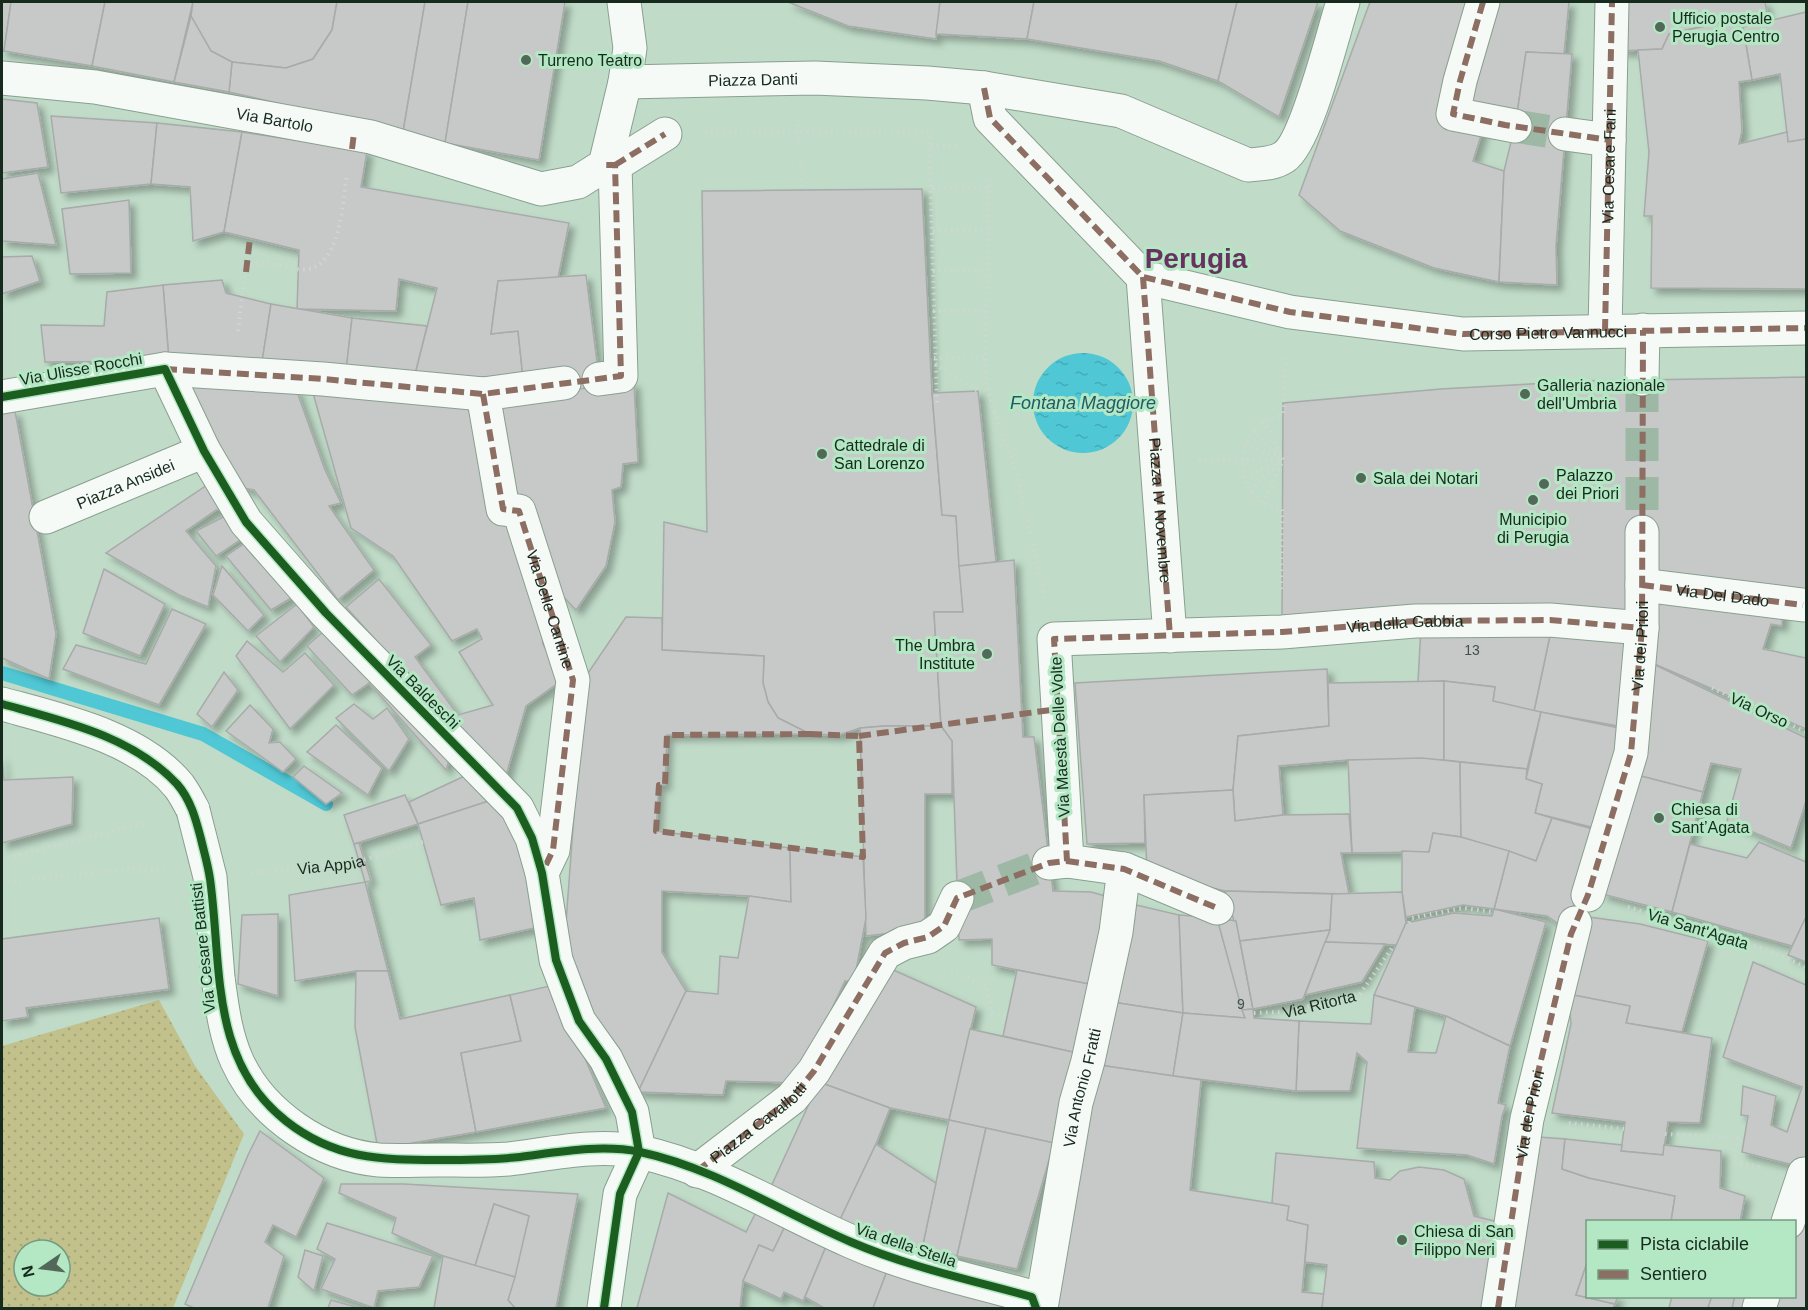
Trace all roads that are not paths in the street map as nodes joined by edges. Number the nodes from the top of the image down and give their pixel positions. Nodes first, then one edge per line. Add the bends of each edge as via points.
1 (624, 2) edge
2 (1343, 2) edge
3 (1483, 2) edge
4 (1612, 2) edge
5 (2, 78) edge
6 (625, 82) junction
7 (987, 103) junction
8 (1515, 126) tunnel mouth
9 (665, 134) dead end
10 (1565, 134) tunnel mouth
11 (1609, 140) junction
12 (610, 165) junction
13 (1143, 277) junction
14 (1806, 328) edge
15 (1643, 330) junction
16 (1605, 331) junction
17 (165, 369) junction
18 (610, 378) dead end
19 (1642, 379) tunnel mouth
20 (564, 383) dead end
21 (483, 394) junction
22 (2, 397) edge
23 (204, 451) junction
24 (46, 518) dead end
25 (1642, 531) tunnel mouth
26 (1642, 585) junction
27 (1803, 605) dead end
28 (1642, 628) junction
29 (1170, 636) junction
30 (2, 704) edge
31 (1124, 869) junction
32 (542, 873) junction
33 (957, 898) tunnel mouth
34 (1217, 908) dead end
35 (639, 1152) junction
36 (698, 1171) junction
37 (1805, 1174) edge
38 (765, 1200) joint
39 (1788, 1220) edge
40 (604, 1308) edge
41 (1036, 1308) edge
42 (1041, 1308) edge
43 (1498, 1308) edge

1 - 6 street via 630,48
2 - 7 street via 1300,137 1285,157 1267,164 1248,165 1121,111
3 - 8 street via 1453,114
4 - 11 street, Via Cesare Fani
5 - 12 street, Via Bartolo via 95,87 363,135 541,189 578,182
6 - 7 street, Piazza Danti via 815,78 880,81
6 - 12 street
7 - 13 street
9 - 12 street
10 - 11 street
11 - 16 street, Via Cesare Fani
12 - 18 street
13 - 16 street, Corso Pietro Vannucci via 1290,312 1463,334
13 - 29 street, Piazza IV Novembre
14 - 15 street, Corso Pietro Vannucci
15 - 16 street, Corso Pietro Vannucci
15 - 19 street
17 - 21 street, Via Ulisse Rocchi
17 - 22 street, Via Ulisse Rocchi
17 - 23 street, Via Baldeschi
20 - 21 street, Via Ulisse Rocchi
21 - 32 street, Via Delle Cantine via 503,508 519,510 573,680 552,850
23 - 24 street, Piazza Ansidei
23 - 32 street, Via Baldeschi via 246,522 511,811 532,838
25 - 26 street, Via dei Priori
26 - 27 street, Via Del Dado
26 - 28 street, Via dei Priori
28 - 29 street, Via della Gabbia via 1550,620 1427,621
28 - 43 street, Via dei Priori via 1631,753 1581,909 1527,1119
29 - 31 street, Via Maestà Delle Volte via 1054,639 1058,862
30 - 35 street, Via Cesare Battisti, bridge via 117,740 178,786 193,810 210,877 218,978 226,1028 237,1061 267,1104 315,1140 346,1153 378,1160 505,1159 590,1148
31 - 34 street
31 - 42 street, Via Antonio Fratti via 1116,932 1076,1103
32 - 35 street, Via Baldeschi via 556,960 579,1021 606,1059 632,1112
33 - 36 street, Piazza Cavallotti via 944,926 928,937 885,953 814,1071 792,1098
35 - 36 street, Via Cesare Battisti
35 - 40 street via 620,1194
36 - 38 street, Via Cesare Battisti
37 - 39 street
38 - 41 street, Via della Stella via 851,1242 944,1274 1032,1297

